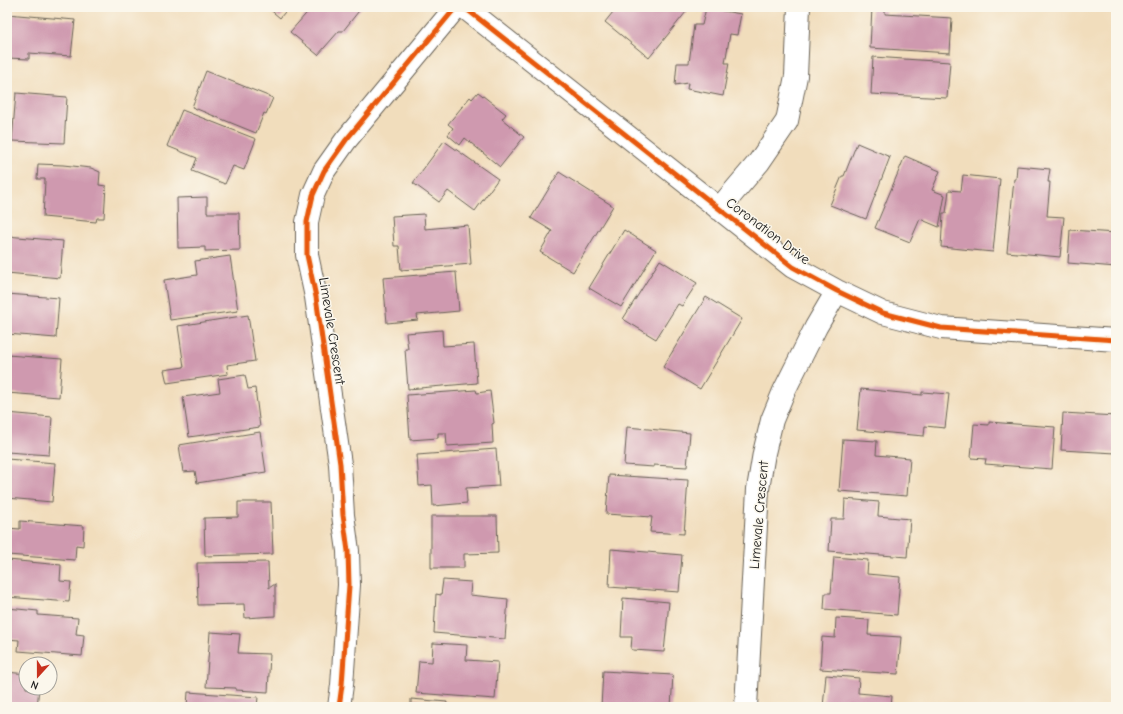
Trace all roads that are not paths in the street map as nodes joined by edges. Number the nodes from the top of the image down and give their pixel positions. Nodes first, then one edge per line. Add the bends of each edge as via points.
1 (456, 7) edge
2 (464, 7) edge
3 (799, 7) edge
4 (719, 209) junction
5 (837, 291) junction
6 (1116, 340) edge
7 (339, 707) edge
8 (746, 707) edge

1 - 7 street, Limevale Crescent via 332,159 313,195 307,222 307,255 316,296 340,464 348,551 349,585
2 - 4 street, Coronation Drive
3 - 4 street via 796,76 787,121 759,162
4 - 5 street, Coronation Drive via 792,267
5 - 6 street, Coronation Drive via 883,312 941,328
5 - 8 street, Limevale Crescent via 784,391 772,420 764,453 758,489

